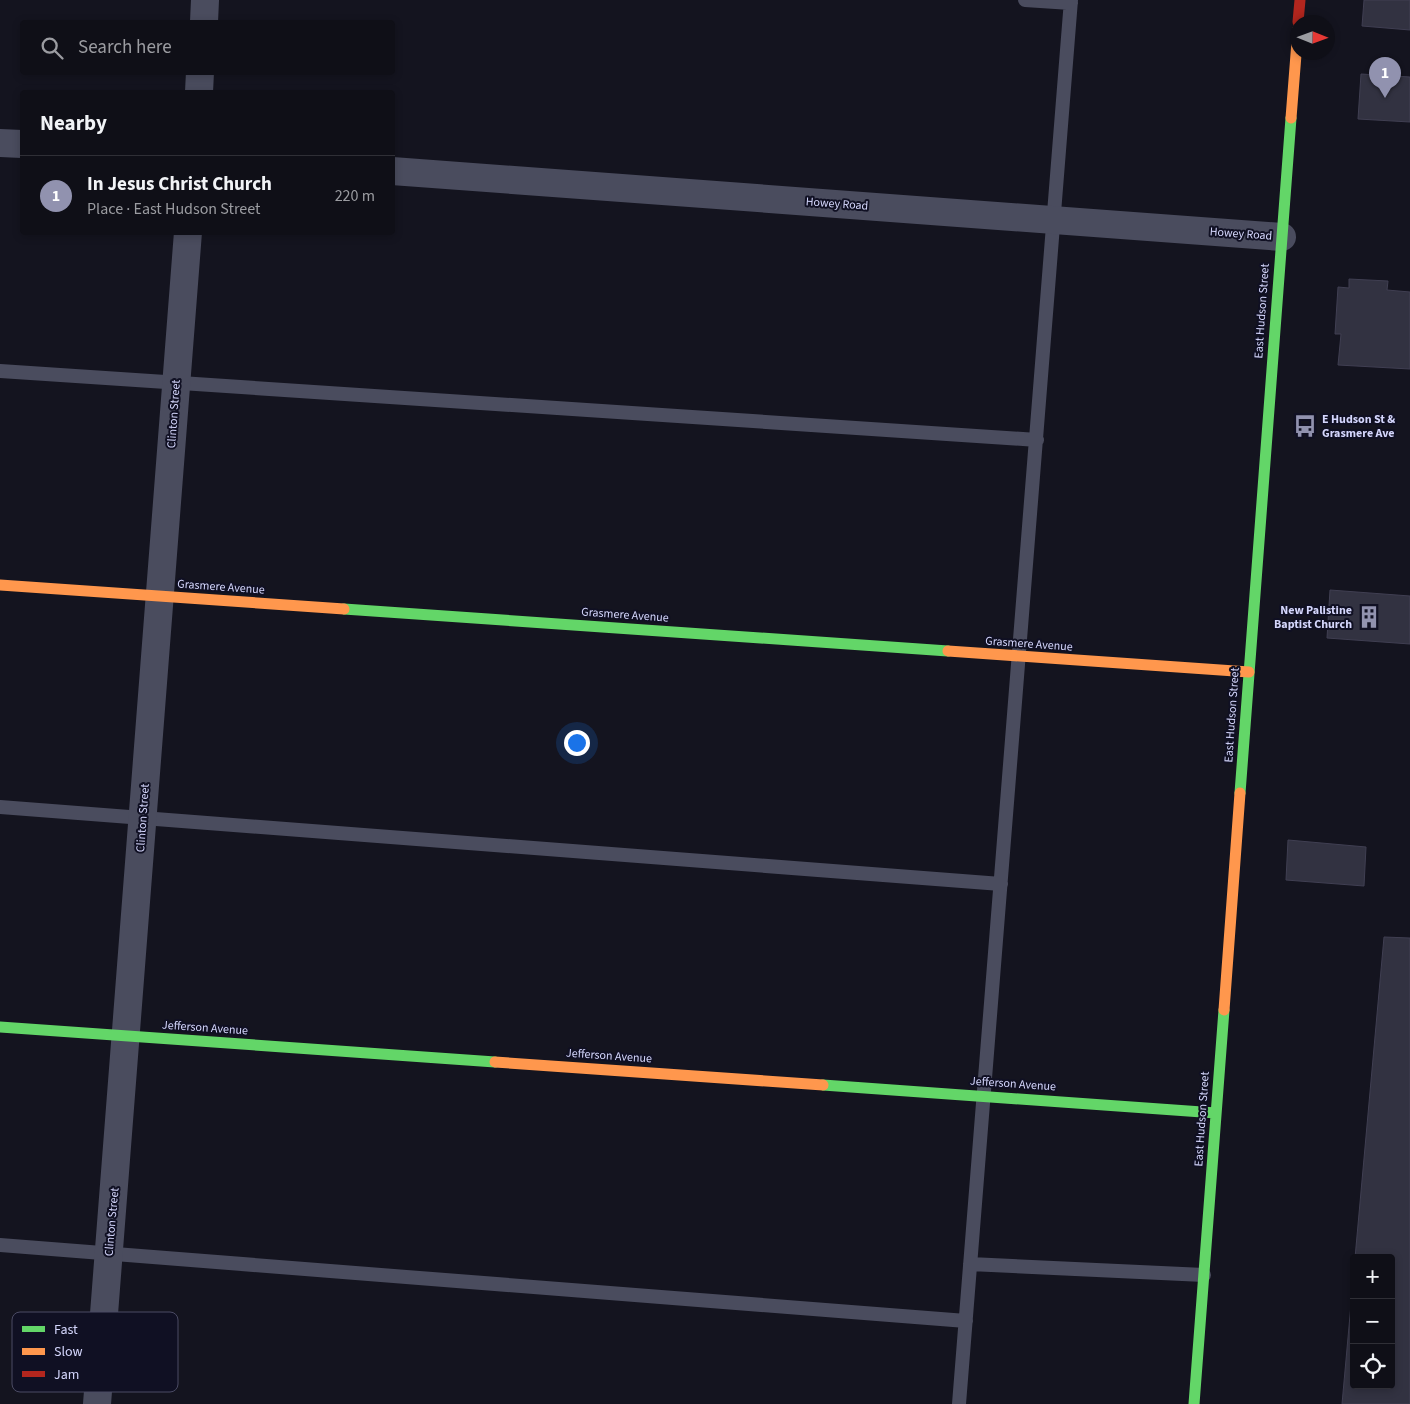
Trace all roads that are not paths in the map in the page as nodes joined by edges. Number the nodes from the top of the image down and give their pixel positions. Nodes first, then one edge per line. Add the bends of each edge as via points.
1 (205, 0) edge
2 (1025, 0) edge
3 (1300, 0) edge
4 (1071, 2) edge
5 (1299, 15) edge
6 (204, 20) edge
7 (1296, 60) edge
8 (200, 75) edge
9 (199, 90) edge
10 (0, 142) edge
11 (20, 144) edge
12 (395, 171) edge
13 (1055, 220) junction
14 (188, 235) edge
15 (1282, 237) junction
16 (0, 371) edge
17 (176, 384) junction
18 (1037, 440) junction
19 (0, 585) edge
20 (160, 597) junction
21 (1019, 657) junction
22 (1249, 672) junction
23 (0, 807) edge
24 (143, 817) junction
25 (1001, 884) junction
26 (0, 1027) edge
27 (126, 1036) junction
28 (983, 1096) junction
29 (1216, 1113) junction
30 (0, 1245) edge
31 (109, 1253) junction
32 (970, 1264) junction
33 (1204, 1275) junction
34 (104, 1312) edge
35 (966, 1321) junction
36 (959, 1404) edge
37 (1194, 1404) edge

1 - 6 street
2 - 4 lane
3 - 5 street
4 - 13 lane
7 - 15 street, East Hudson Street
8 - 9 street
10 - 11 street
12 - 13 street, Howey Road
13 - 15 street, Howey Road
13 - 18 lane
14 - 17 street, Clinton Street
15 - 22 street, East Hudson Street
16 - 17 lane
17 - 18 lane
17 - 20 street, Clinton Street
18 - 21 lane
19 - 20 street, Grasmere Avenue
20 - 21 street, Grasmere Avenue
20 - 24 street, Clinton Street
21 - 22 street, Grasmere Avenue
21 - 25 lane
22 - 29 street, East Hudson Street
23 - 24 lane
24 - 25 lane
24 - 27 street, Clinton Street
25 - 28 lane
26 - 27 street, Jefferson Avenue
27 - 28 street, Jefferson Avenue
27 - 31 street, Clinton Street
28 - 29 street, Jefferson Avenue
28 - 32 lane
29 - 33 street, East Hudson Street
30 - 31 lane
31 - 34 street, Clinton Street
31 - 35 lane
32 - 33 lane
32 - 35 lane
33 - 37 street, East Hudson Street
35 - 36 lane

